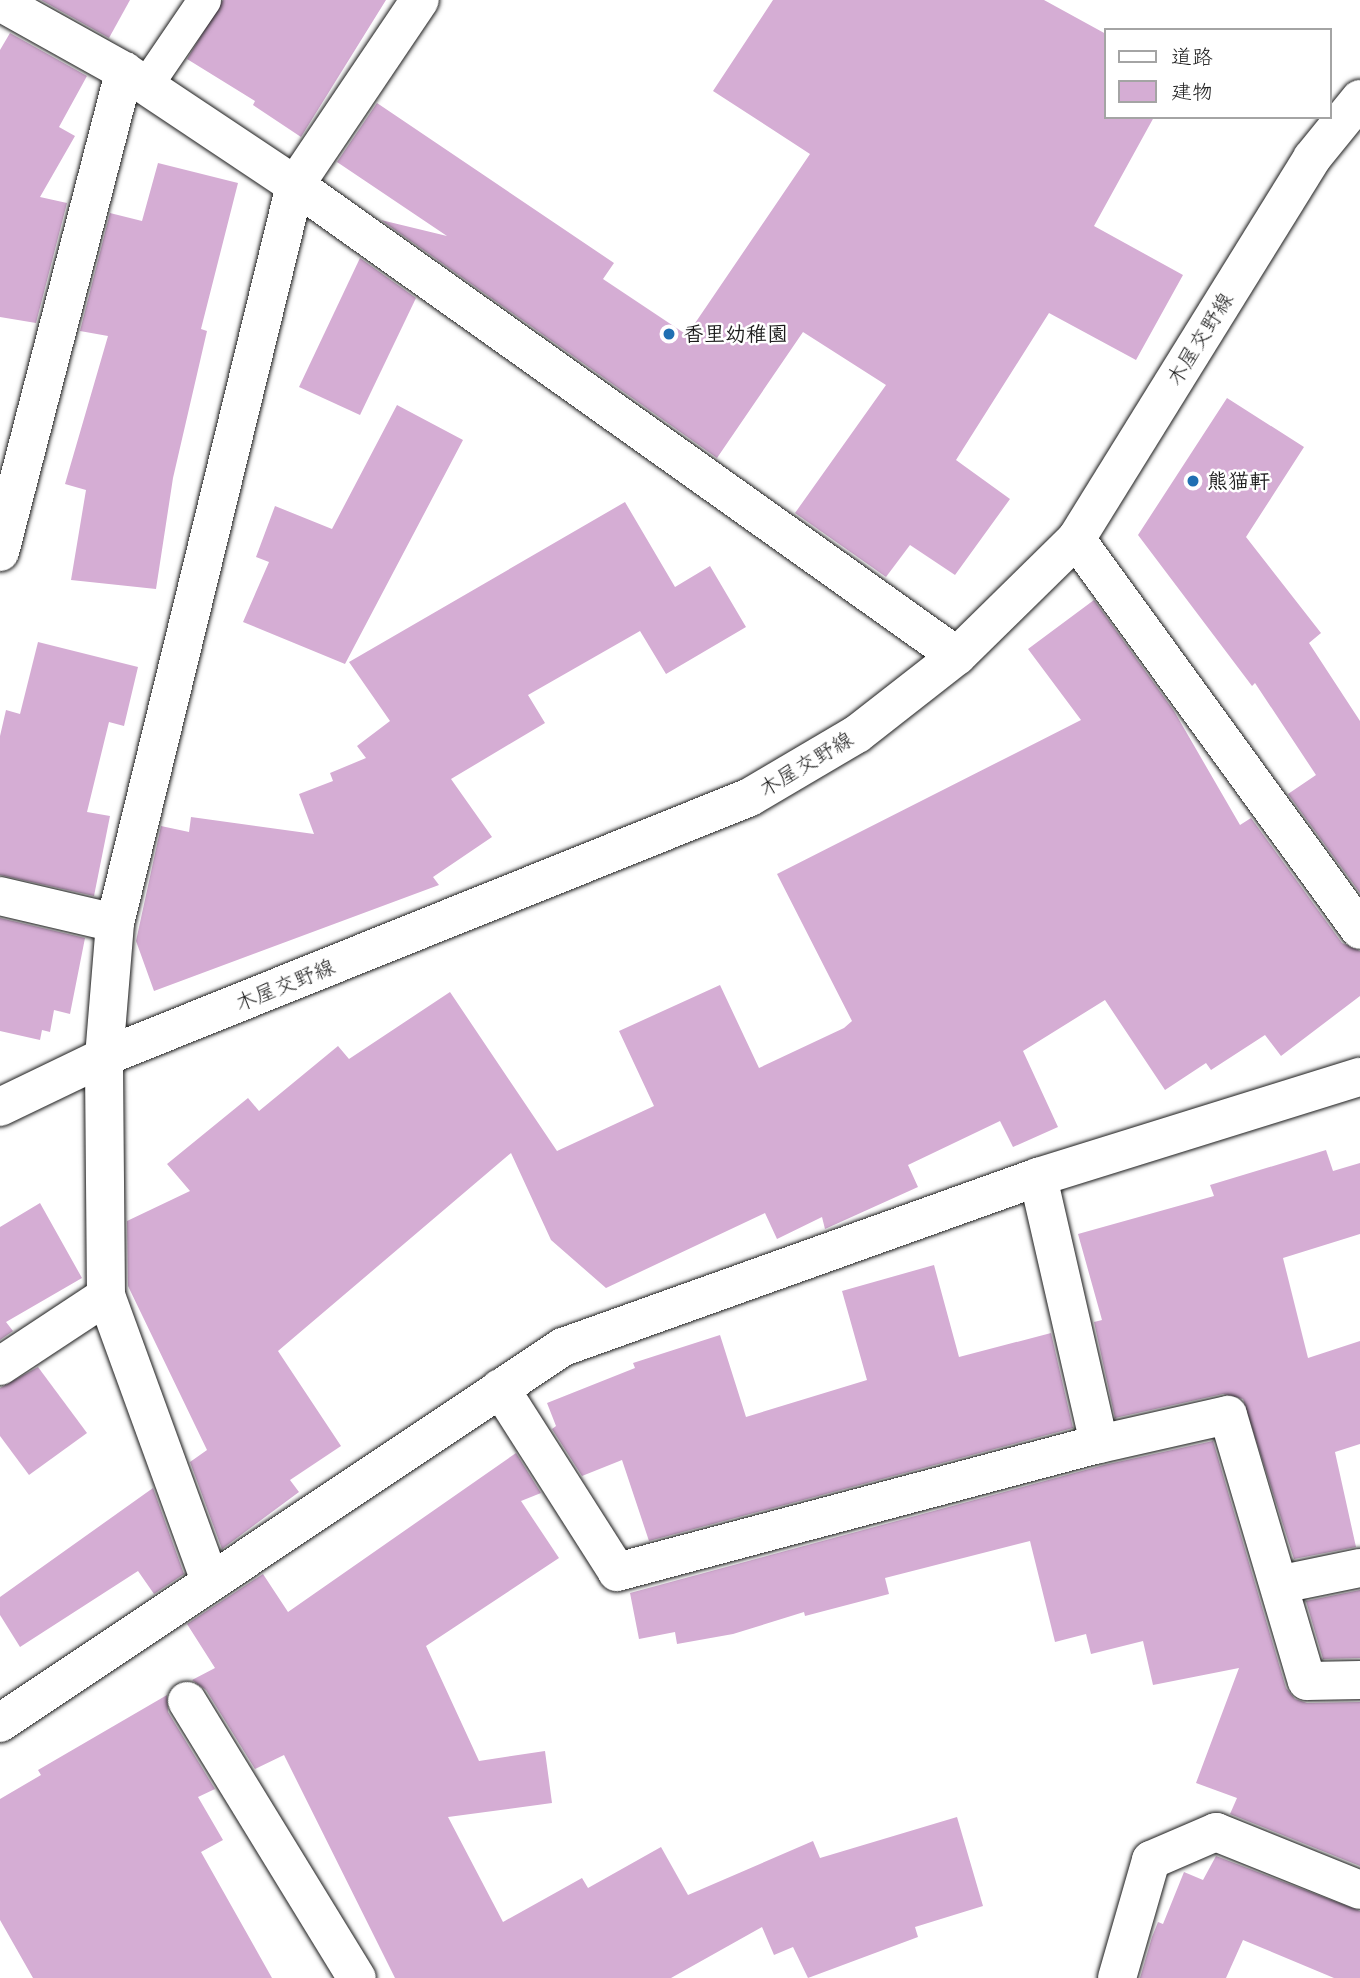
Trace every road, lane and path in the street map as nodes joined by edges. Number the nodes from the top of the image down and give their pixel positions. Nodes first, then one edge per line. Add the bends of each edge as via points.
1 (204, 0) edge
2 (419, 0) edge
3 (0, 2) edge
4 (135, 78) junction
5 (1360, 99) edge
6 (295, 185) junction
7 (1076, 539) junction
8 (0, 552) edge
9 (957, 656) junction
10 (0, 896) edge
11 (115, 923) junction
12 (1360, 930) edge
13 (104, 1057) junction
14 (1360, 1077) edge
15 (0, 1107) edge
16 (1038, 1177) junction
17 (106, 1296) junction
18 (0, 1366) edge
19 (500, 1388) junction
20 (1099, 1444) junction
21 (1360, 1568) edge
22 (210, 1581) junction
23 (1282, 1584) junction
24 (1360, 1680) edge
25 (187, 1701) dead end
26 (0, 1723) edge
27 (1360, 1890) edge
28 (357, 1978) edge
29 (1117, 1978) edge

1 - 4 lane
2 - 6 street
3 - 4 street
4 - 6 street
4 - 8 street
5 - 7 street, 木屋交野線 via 1312,158
6 - 9 street
6 - 11 street
7 - 9 street, 木屋交野線
7 - 12 street
9 - 13 street, 木屋交野線 via 857,734 750,797
10 - 11 street
11 - 13 street
13 - 15 street, 木屋交野線
13 - 17 street
14 - 16 street
16 - 19 street via 563,1348
16 - 20 street
17 - 18 street
17 - 22 street
19 - 20 street via 617,1572
19 - 22 street
20 - 23 street via 1228,1415
21 - 23 street
22 - 26 street
23 - 24 street via 1307,1681
25 - 28 street
27 - 29 street via 1216,1832 1151,1860

